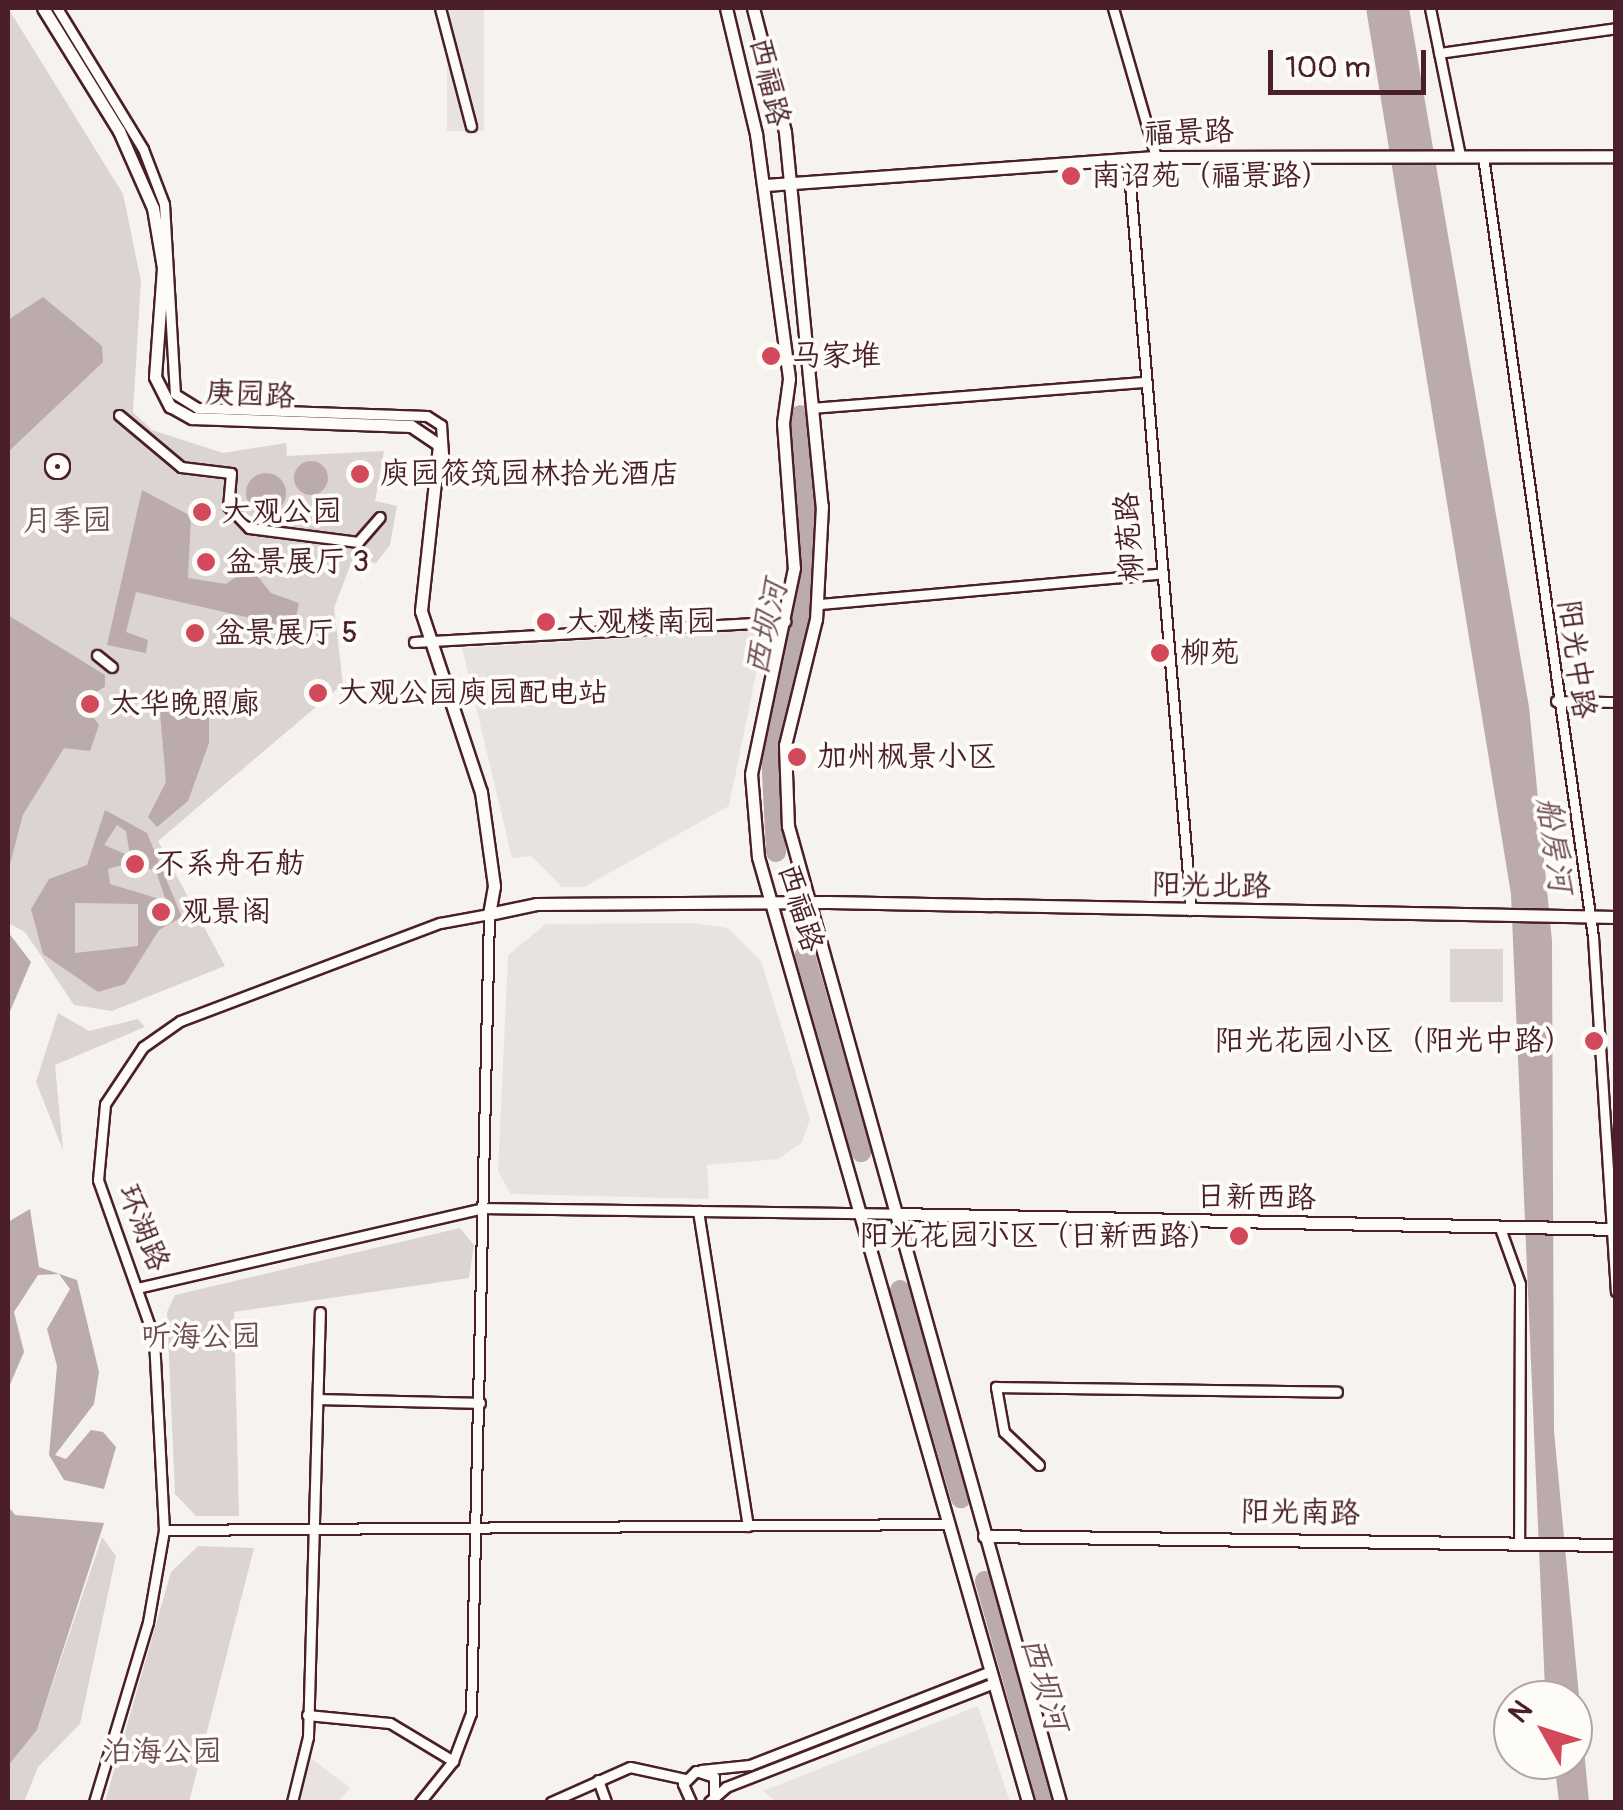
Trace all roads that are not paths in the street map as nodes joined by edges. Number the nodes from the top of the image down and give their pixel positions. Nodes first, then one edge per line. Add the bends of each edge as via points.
1 (43, 8) edge
2 (60, 8) edge
3 (440, 8) edge
4 (726, 8) edge
5 (753, 8) edge
6 (1113, 8) edge
7 (1430, 8) edge
8 (1616, 28) edge
9 (1439, 53) junction
10 (470, 126) dead end
11 (1460, 156) junction
12 (1482, 156) junction
13 (1616, 156) edge
14 (1156, 158) junction
15 (1128, 160) junction
16 (792, 183) junction
17 (764, 185) junction
18 (1145, 382) junction
19 (812, 408) junction
20 (119, 415) dead end
21 (443, 457) junction
22 (380, 517) dead end
23 (1157, 574) junction
24 (818, 604) junction
25 (785, 621) junction
26 (419, 640) junction
27 (97, 655) dead end
28 (112, 667) dead end
29 (1556, 701) junction
30 (1616, 702) edge
31 (772, 903) junction
32 (805, 904) junction
33 (1191, 910) junction
34 (489, 914) junction
35 (1591, 917) junction
36 (1616, 917) edge
37 (484, 1208) junction
38 (698, 1210) junction
39 (861, 1214) junction
40 (896, 1214) junction
41 (1500, 1228) junction
42 (1614, 1230) edge
43 (140, 1287) junction
44 (1616, 1291) edge
45 (320, 1312) dead end
46 (1337, 1392) dead end
47 (321, 1399) junction
48 (480, 1402) junction
49 (1040, 1466) dead end
50 (948, 1524) junction
51 (748, 1526) junction
52 (316, 1527) junction
53 (478, 1527) junction
54 (164, 1530) junction
55 (984, 1536) junction
56 (1521, 1543) junction
57 (1616, 1545) edge
58 (991, 1678) junction
59 (307, 1715) junction
60 (454, 1761) junction
61 (701, 1770) junction
62 (685, 1779) junction
63 (598, 1780) junction
64 (711, 1801) edge
65 (94, 1802) edge
66 (292, 1802) edge
67 (420, 1802) edge
68 (552, 1802) edge
69 (606, 1802) edge
70 (690, 1802) edge
71 (1028, 1802) edge
72 (1060, 1802) edge

1 - 21 street, 庚园路 via 119,131 152,208 163,268 156,378 170,406 192,418 410,426 432,436
2 - 21 street via 160,188 174,254 175,394 197,408 427,416 441,425
3 - 10 street
4 - 17 street, 西福路
5 - 16 street, 西福路
6 - 14 street
7 - 9 street
8 - 9 street
9 - 11 street
11 - 12 street, 福景路
11 - 14 street, 福景路
12 - 13 street, 福景路
12 - 29 street, 阳光中路
14 - 15 street, 福景路
15 - 16 street, 福景路
15 - 18 street, 柳苑路
16 - 17 street, 福景路
16 - 19 street, 西福路
17 - 25 street, 西福路 via 789,379 783,423 794,568
18 - 19 street
18 - 23 street, 柳苑路
19 - 24 street, 西福路 via 824,543
20 - 22 street via 181,466 232,473 228,506 250,528 358,542 373,536
21 - 26 street
23 - 24 street
23 - 33 street, 柳苑路
24 - 32 street, 西福路 via 783,777
25 - 26 street
25 - 31 street, 西福路 via 751,774
26 - 34 street via 481,792
27 - 28 street
29 - 30 street
29 - 35 street, 阳光中路
31 - 32 street, 阳光北路
31 - 34 street, 阳光北路 via 536,904
31 - 39 street, 西福路
32 - 33 street, 阳光北路
32 - 40 street, 西福路
33 - 35 street, 阳光北路
34 - 37 street
34 - 43 street, 环湖路 via 440,923 180,1022 136,1055 105,1104 96,1156 105,1206
35 - 36 street, 阳光北路
35 - 42 street, 阳光中路
37 - 38 street
37 - 43 street
37 - 48 street
38 - 39 street
38 - 51 street
39 - 40 street
39 - 50 street, 西福路
40 - 41 street, 日新西路
40 - 55 street, 西福路
41 - 42 street, 日新西路
41 - 56 street via 1520,1284
42 - 44 street, 阳光中路
43 - 54 street, 环湖路 via 160,1376
45 - 47 street
46 - 49 street via 996,1387 1004,1432
47 - 48 street
47 - 52 street
48 - 53 street
50 - 51 street
50 - 58 street, 西福路
51 - 53 street
52 - 53 street
52 - 54 street
52 - 59 street
53 - 60 street via 471,1713
54 - 65 street, 环湖路 via 148,1622
55 - 56 street, 阳光南路
55 - 72 street, 西福路
56 - 57 street, 阳光南路
58 - 61 street via 750,1765
58 - 64 street
58 - 71 street, 西福路
59 - 60 street via 390,1723
59 - 66 street
60 - 67 street
61 - 62 street
61 - 64 street via 716,1781
62 - 63 street via 645,1766
62 - 70 street
63 - 68 street
63 - 69 street

